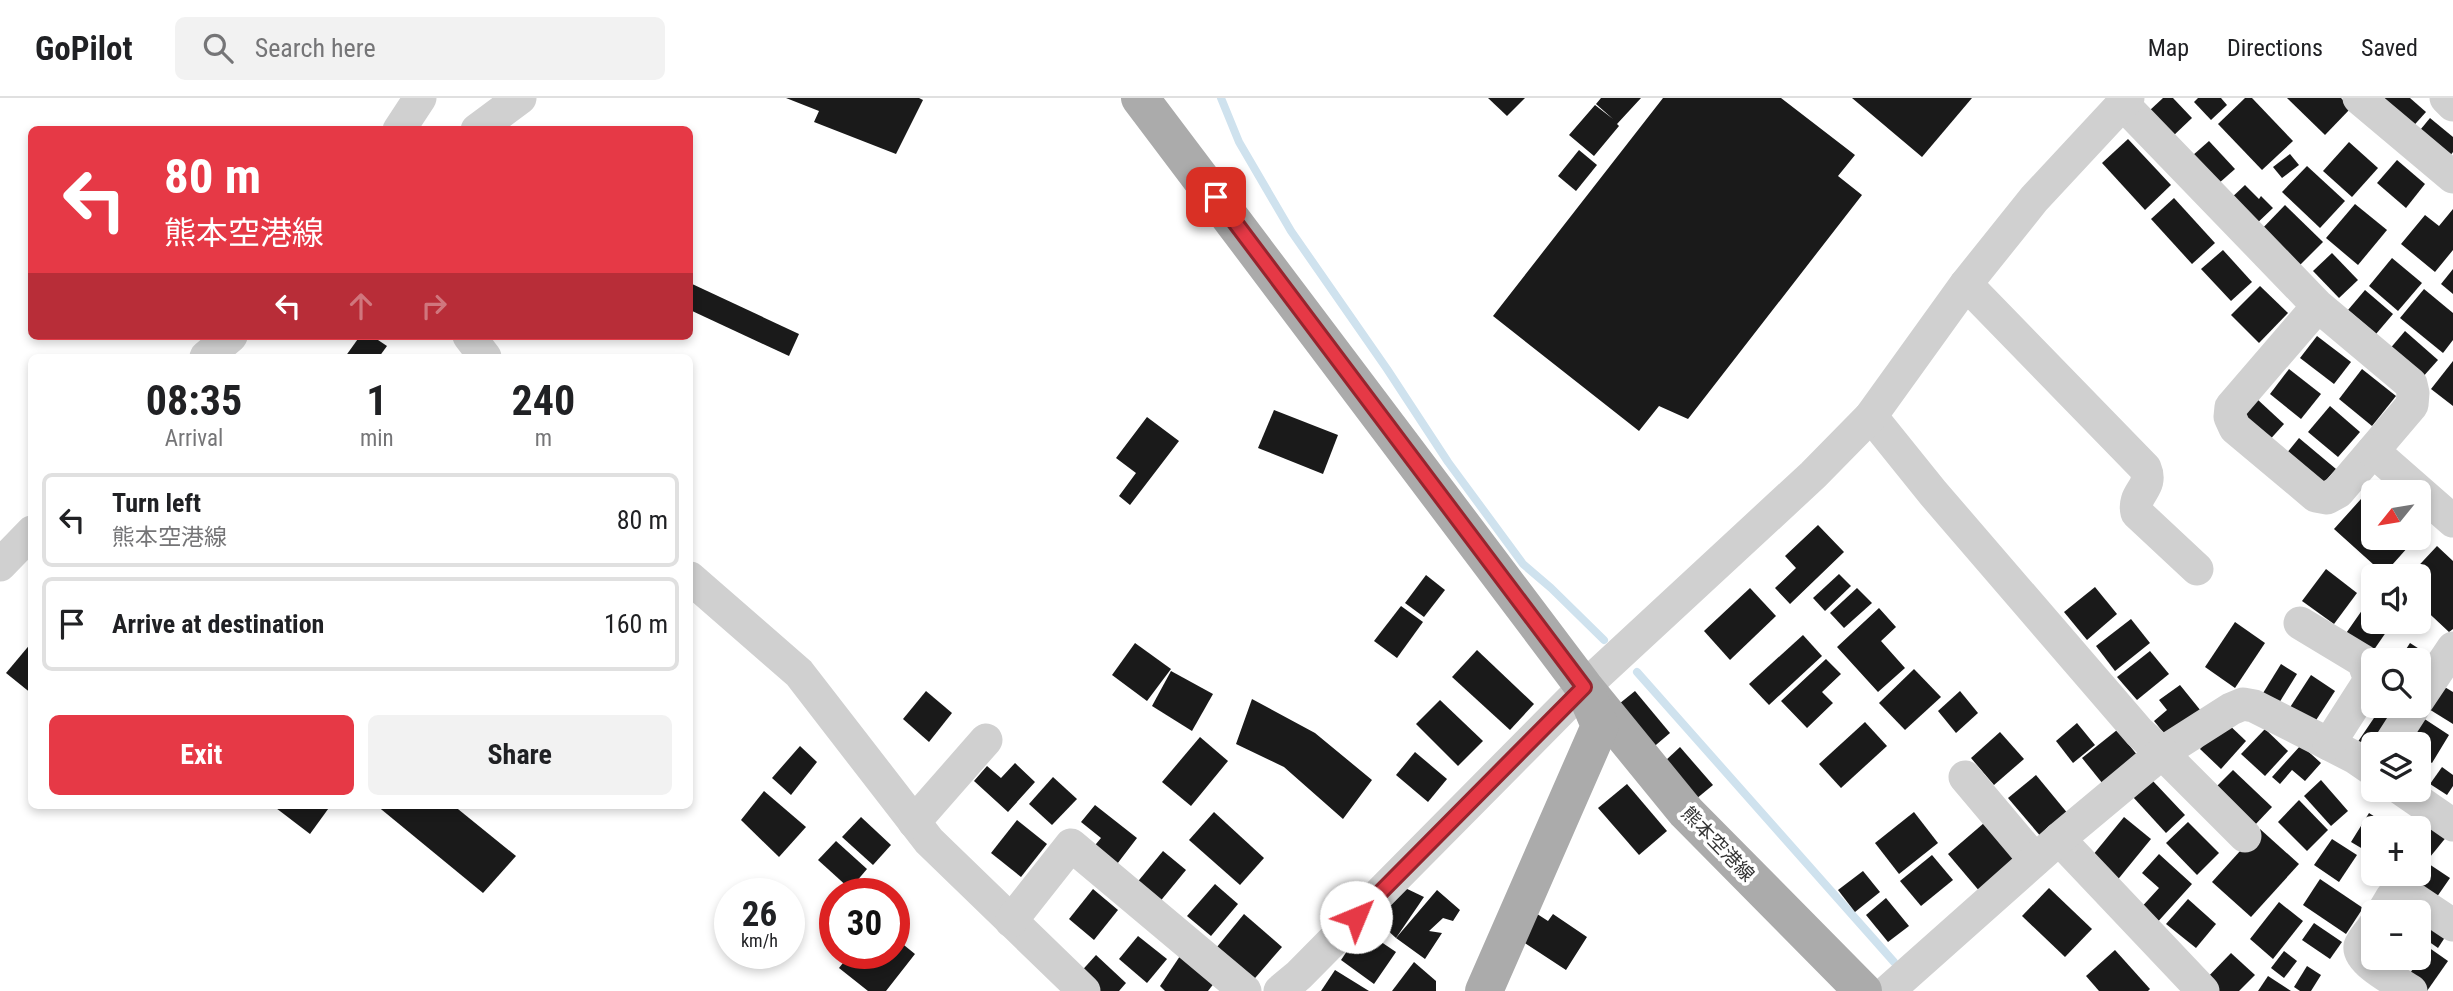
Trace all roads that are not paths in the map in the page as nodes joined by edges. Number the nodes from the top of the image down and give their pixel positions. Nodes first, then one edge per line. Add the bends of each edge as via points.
1 (421, 98) edge
2 (520, 98) edge
3 (1140, 98) edge
4 (2359, 98) edge
5 (2446, 98) edge
6 (2125, 101) edge
7 (2453, 105) edge
8 (403, 126) edge
9 (482, 126) edge
10 (2453, 177) edge
11 (1966, 284) junction
12 (2318, 306) junction
13 (226, 340) edge
14 (472, 340) edge
15 (210, 354) edge
16 (483, 354) edge
17 (1871, 416) junction
18 (2373, 451) junction
19 (2453, 522) edge
20 (28, 536) edge
21 (0, 565) edge
22 (2197, 569) dead end
23 (693, 581) edge
24 (2300, 623) dead end
25 (2453, 648) edge
26 (2431, 681) edge
27 (1584, 687) junction
28 (986, 740) dead end
29 (2329, 744) junction
30 (2162, 753) junction
31 (2361, 763) edge
32 (1965, 777) dead end
33 (2425, 802) edge
34 (2450, 816) edge
35 (914, 822) junction
36 (2245, 836) dead end
37 (2047, 849) junction
38 (2390, 900) edge
39 (2416, 900) edge
40 (2431, 910) edge
41 (1011, 920) junction
42 (2453, 925) edge
43 (2379, 970) edge
44 (1084, 991) edge
45 (1245, 991) edge
46 (1280, 991) edge
47 (1484, 991) edge
48 (1863, 991) edge
49 (1888, 991) edge
50 (2203, 991) edge
51 (2411, 991) edge

1 - 8 street
2 - 9 street
3 - 27 main road, 熊本空港線
4 - 10 street
5 - 7 street
6 - 11 street via 2034,199
6 - 12 street
11 - 17 street
11 - 22 street via 2145,468 2147,484 2137,497 2137,513
12 - 18 street via 2411,384 2412,405
12 - 18 street via 2231,407 2230,416 2235,428 2316,496 2327,498 2338,492
13 - 15 street
14 - 16 street
17 - 27 street
17 - 30 street via 2130,722
18 - 19 street
20 - 21 street
23 - 35 street via 799,673
24 - 29 street via 2364,662 2370,680
25 - 26 street
27 - 46 street
27 - 47 main road, 熊本空港線 via 1600,726
27 - 48 main road, 熊本空港線 via 1686,812
28 - 35 street
29 - 30 street via 2243,704
29 - 31 street
30 - 36 street
30 - 37 street
32 - 37 street
33 - 34 street
35 - 41 street
37 - 49 street
37 - 50 street
38 - 39 street via 2400,893
40 - 42 street
41 - 44 street
41 - 45 street via 1070,845
43 - 51 street

